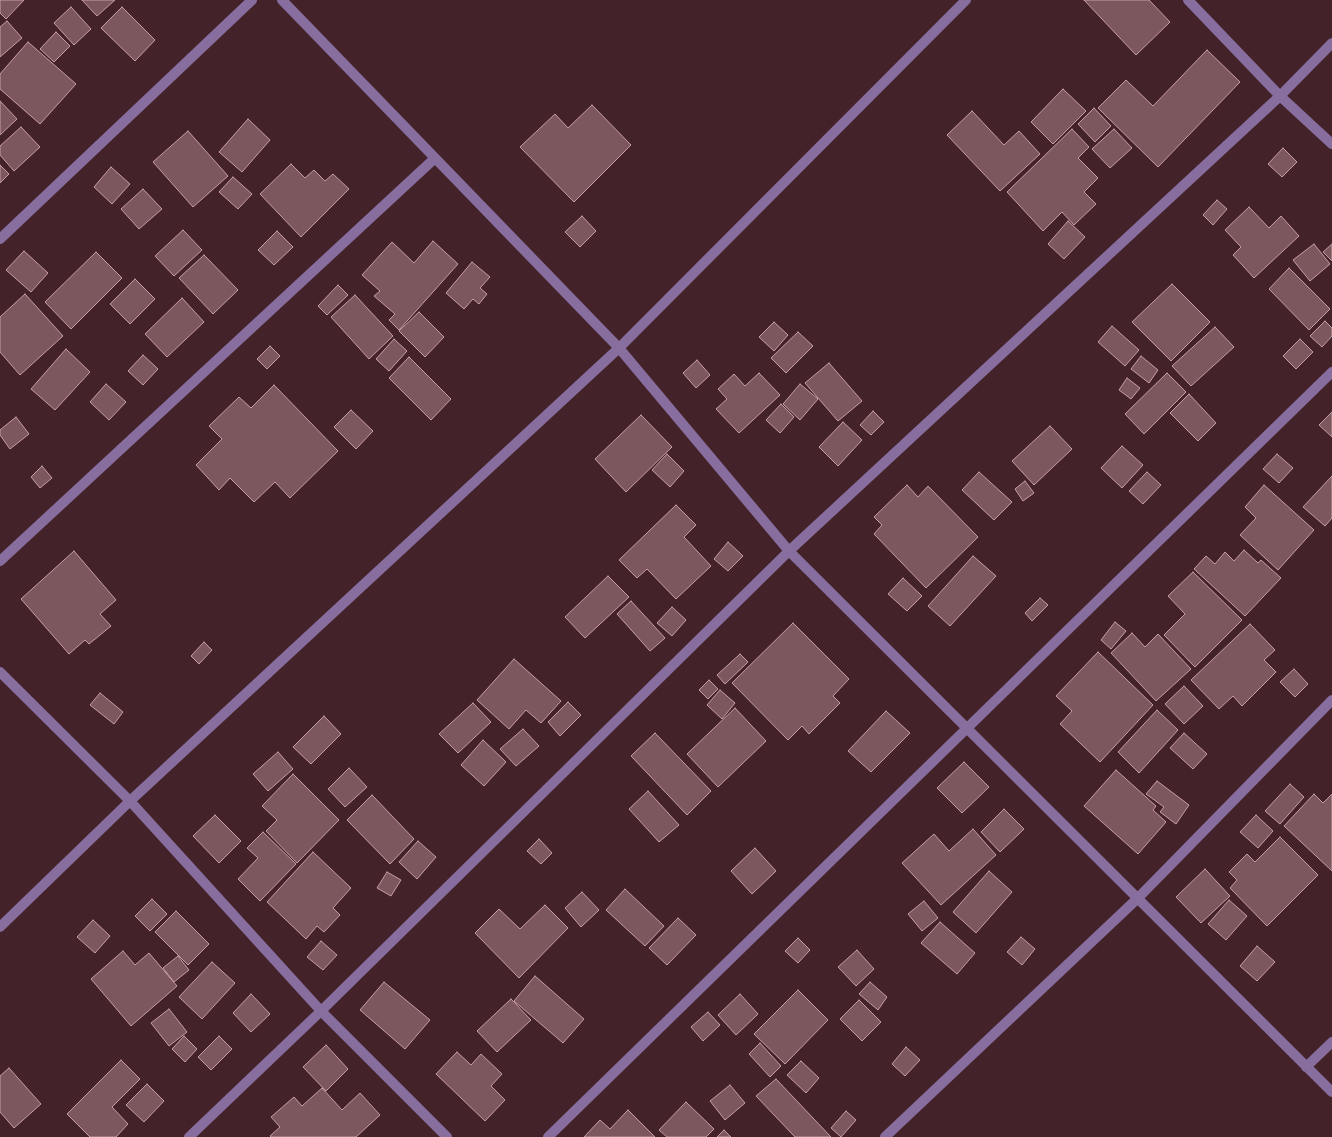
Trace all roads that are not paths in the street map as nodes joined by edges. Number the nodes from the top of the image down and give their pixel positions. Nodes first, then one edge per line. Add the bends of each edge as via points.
1 (252, 0) edge
2 (282, 0) edge
3 (966, 0) edge
4 (1188, 0) edge
5 (1332, 42) edge
6 (1280, 96) junction
7 (1332, 144) edge
8 (434, 159) junction
9 (0, 239) edge
10 (619, 348) junction
11 (1332, 372) edge
12 (790, 551) junction
13 (0, 561) edge
14 (0, 672) edge
15 (1332, 700) edge
16 (967, 728) junction
17 (130, 802) junction
18 (1138, 898) junction
19 (0, 927) edge
20 (322, 1011) junction
21 (1332, 1042) edge
22 (1306, 1067) junction
23 (1332, 1092) edge
24 (189, 1137) edge
25 (447, 1137) edge
26 (548, 1137) edge
27 (885, 1137) edge

1 - 9 street
2 - 8 street
3 - 10 street
4 - 6 street
5 - 6 street
6 - 7 street
6 - 12 street
8 - 10 street
8 - 13 street
10 - 12 street
10 - 17 street
11 - 16 street
12 - 16 street
12 - 20 street
14 - 17 street
15 - 18 street
16 - 18 street
16 - 26 street
17 - 19 street
17 - 20 street
18 - 22 street
18 - 27 street
20 - 24 street
20 - 25 street
21 - 22 street
22 - 23 street

